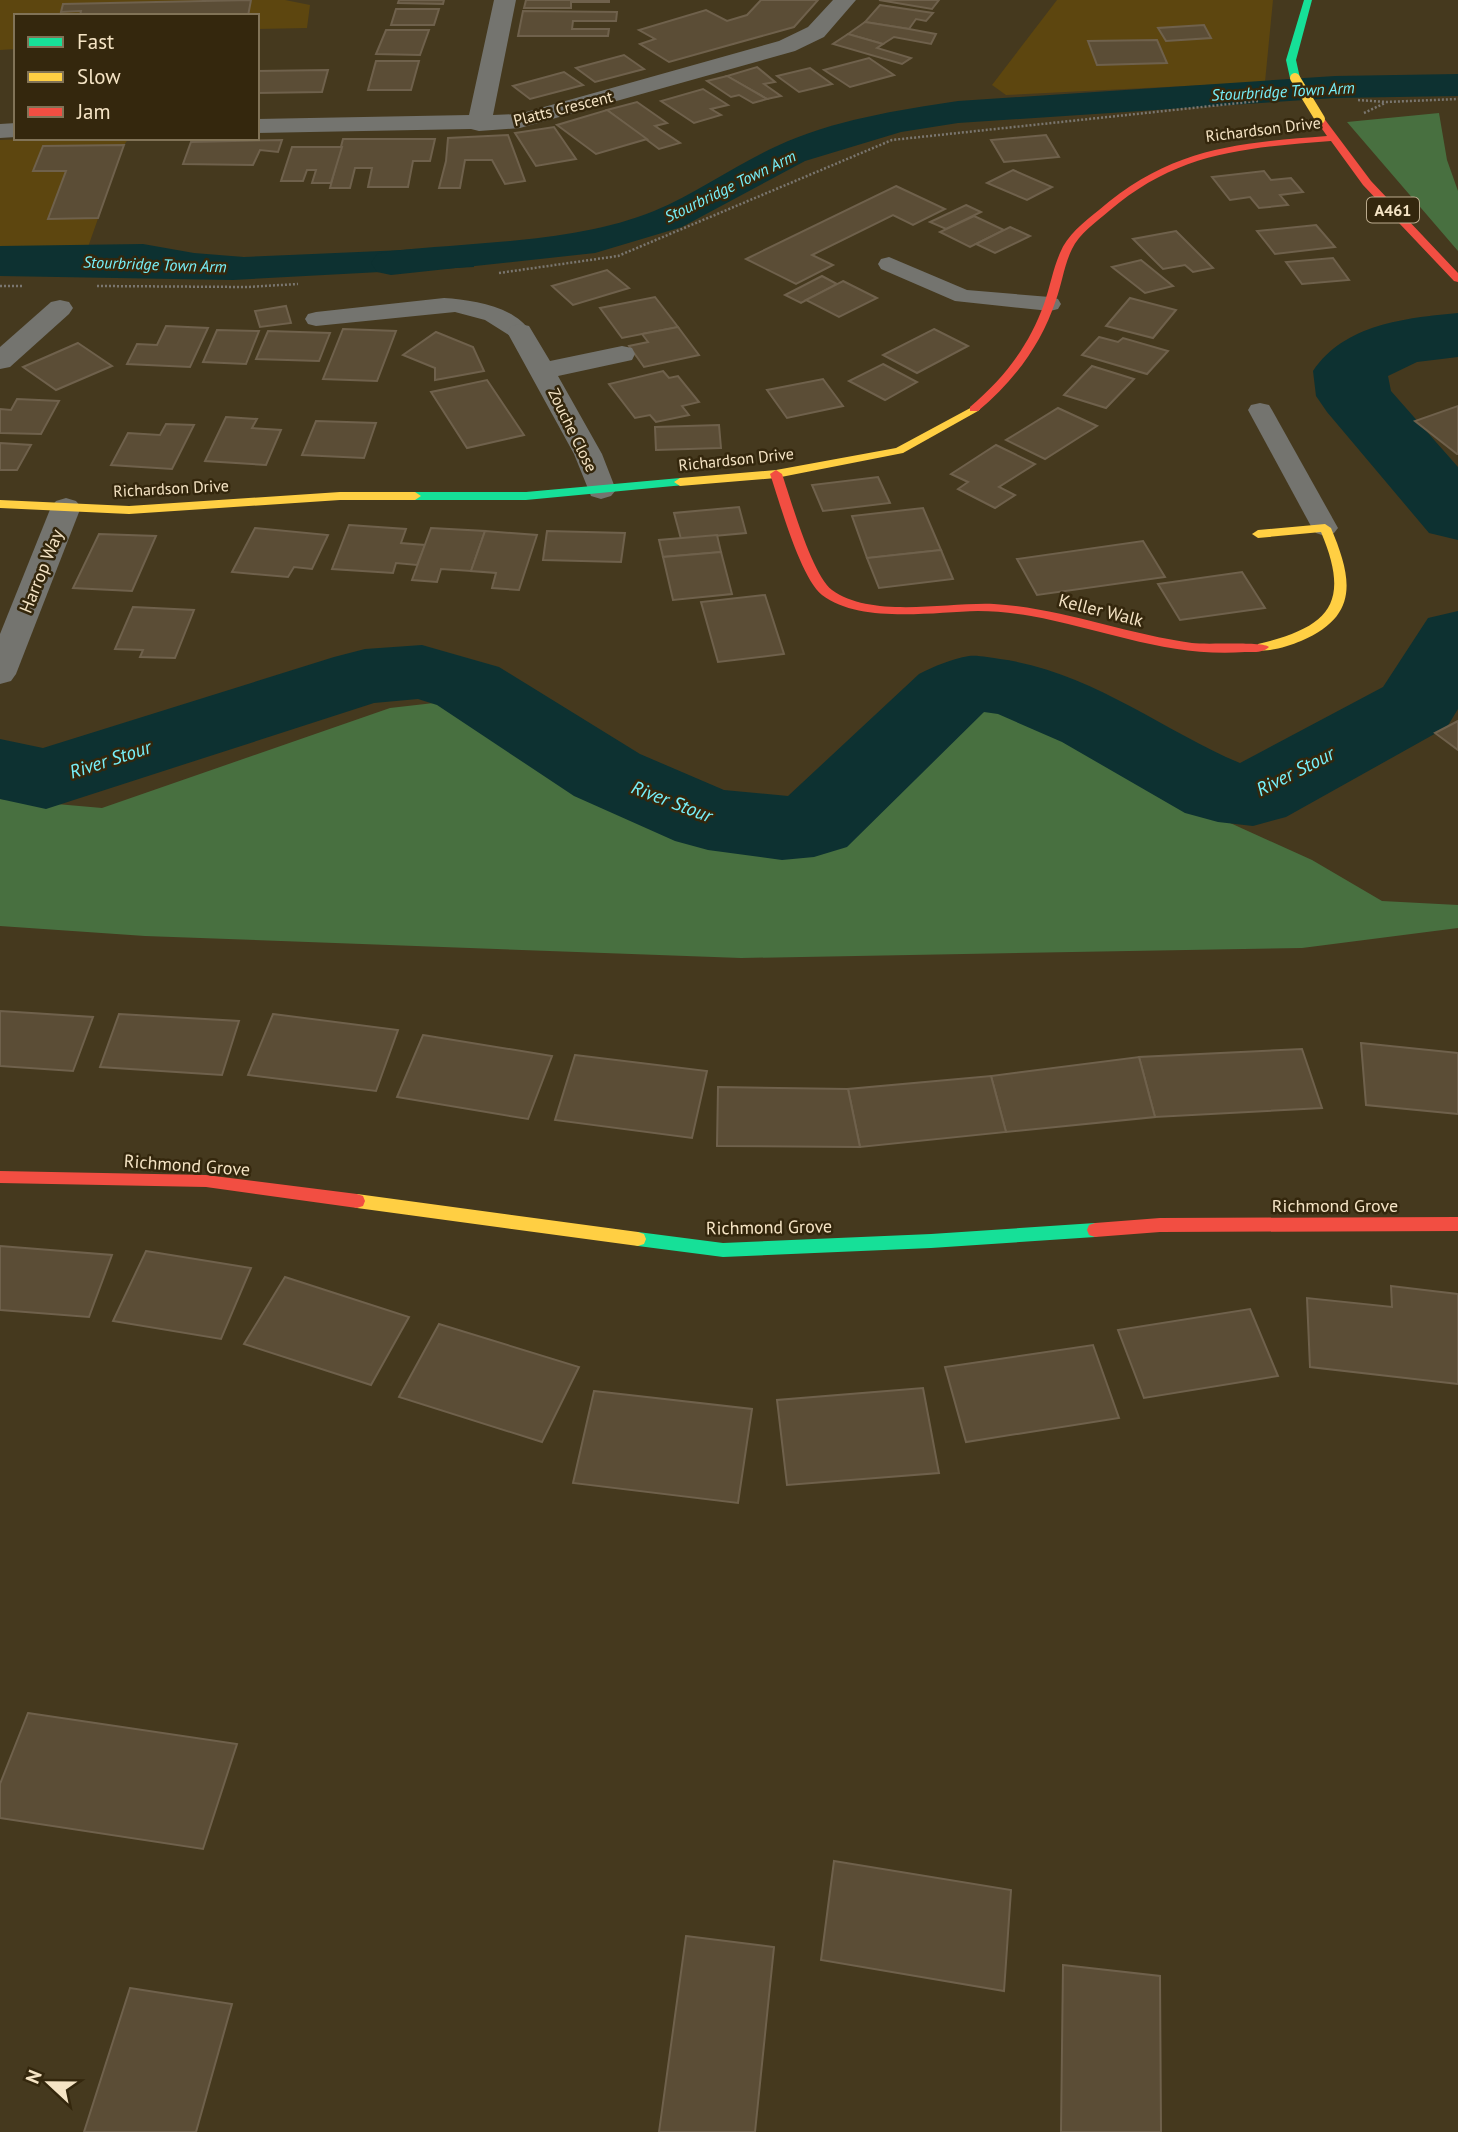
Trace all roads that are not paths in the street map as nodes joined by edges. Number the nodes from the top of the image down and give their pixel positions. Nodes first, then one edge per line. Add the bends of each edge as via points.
1 (505, 0) edge
2 (845, 0) edge
3 (1308, 0) edge
4 (479, 124) junction
5 (259, 126) edge
6 (1332, 138) junction
7 (889, 264) dead end
8 (1458, 279) edge
9 (1050, 304) junction
10 (61, 308) dead end
11 (316, 319) dead end
12 (0, 331) edge
13 (520, 331) joint
14 (27, 337) junction
15 (622, 354) dead end
16 (0, 361) edge
17 (543, 371) junction
18 (1260, 410) dead end
19 (776, 474) junction
20 (601, 490) junction
21 (0, 504) edge
22 (66, 507) junction
23 (1325, 528) junction
24 (1258, 534) dead end
25 (0, 674) edge
26 (0, 1177) edge
27 (1458, 1224) edge

1 - 4 street
2 - 4 street, Platts Crescent via 816,33 787,46 520,121
3 - 6 street, A461, bridge via 1291,60 1295,78
4 - 5 street, Platts Crescent
6 - 8 street, A461 via 1367,183
6 - 9 street, Richardson Drive via 1230,149 1183,159 1147,176 1119,195 1076,236 1066,250
7 - 9 lane via 963,296
9 - 19 street, Richardson Drive via 1028,351 1001,388 968,414 900,451
10 - 14 street
11 - 13 lane via 464,306 495,314
12 - 14 street
13 - 17 street, Zouche Close
14 - 16 street
15 - 17 street, Zouche Close
17 - 20 street, Zouche Close via 588,454
18 - 23 lane
19 - 20 street, Richardson Drive
19 - 23 street, Keller Walk via 821,589 840,601 914,611 951,607 1026,611 1201,652 1251,651 1312,633 1338,600 1341,574
20 - 22 street, Richardson Drive via 526,496 340,496 129,510
21 - 22 street, Richardson Drive
22 - 25 street, Harrop Way
23 - 24 street
26 - 27 street, Richmond Grove via 206,1181 723,1250 1160,1224

